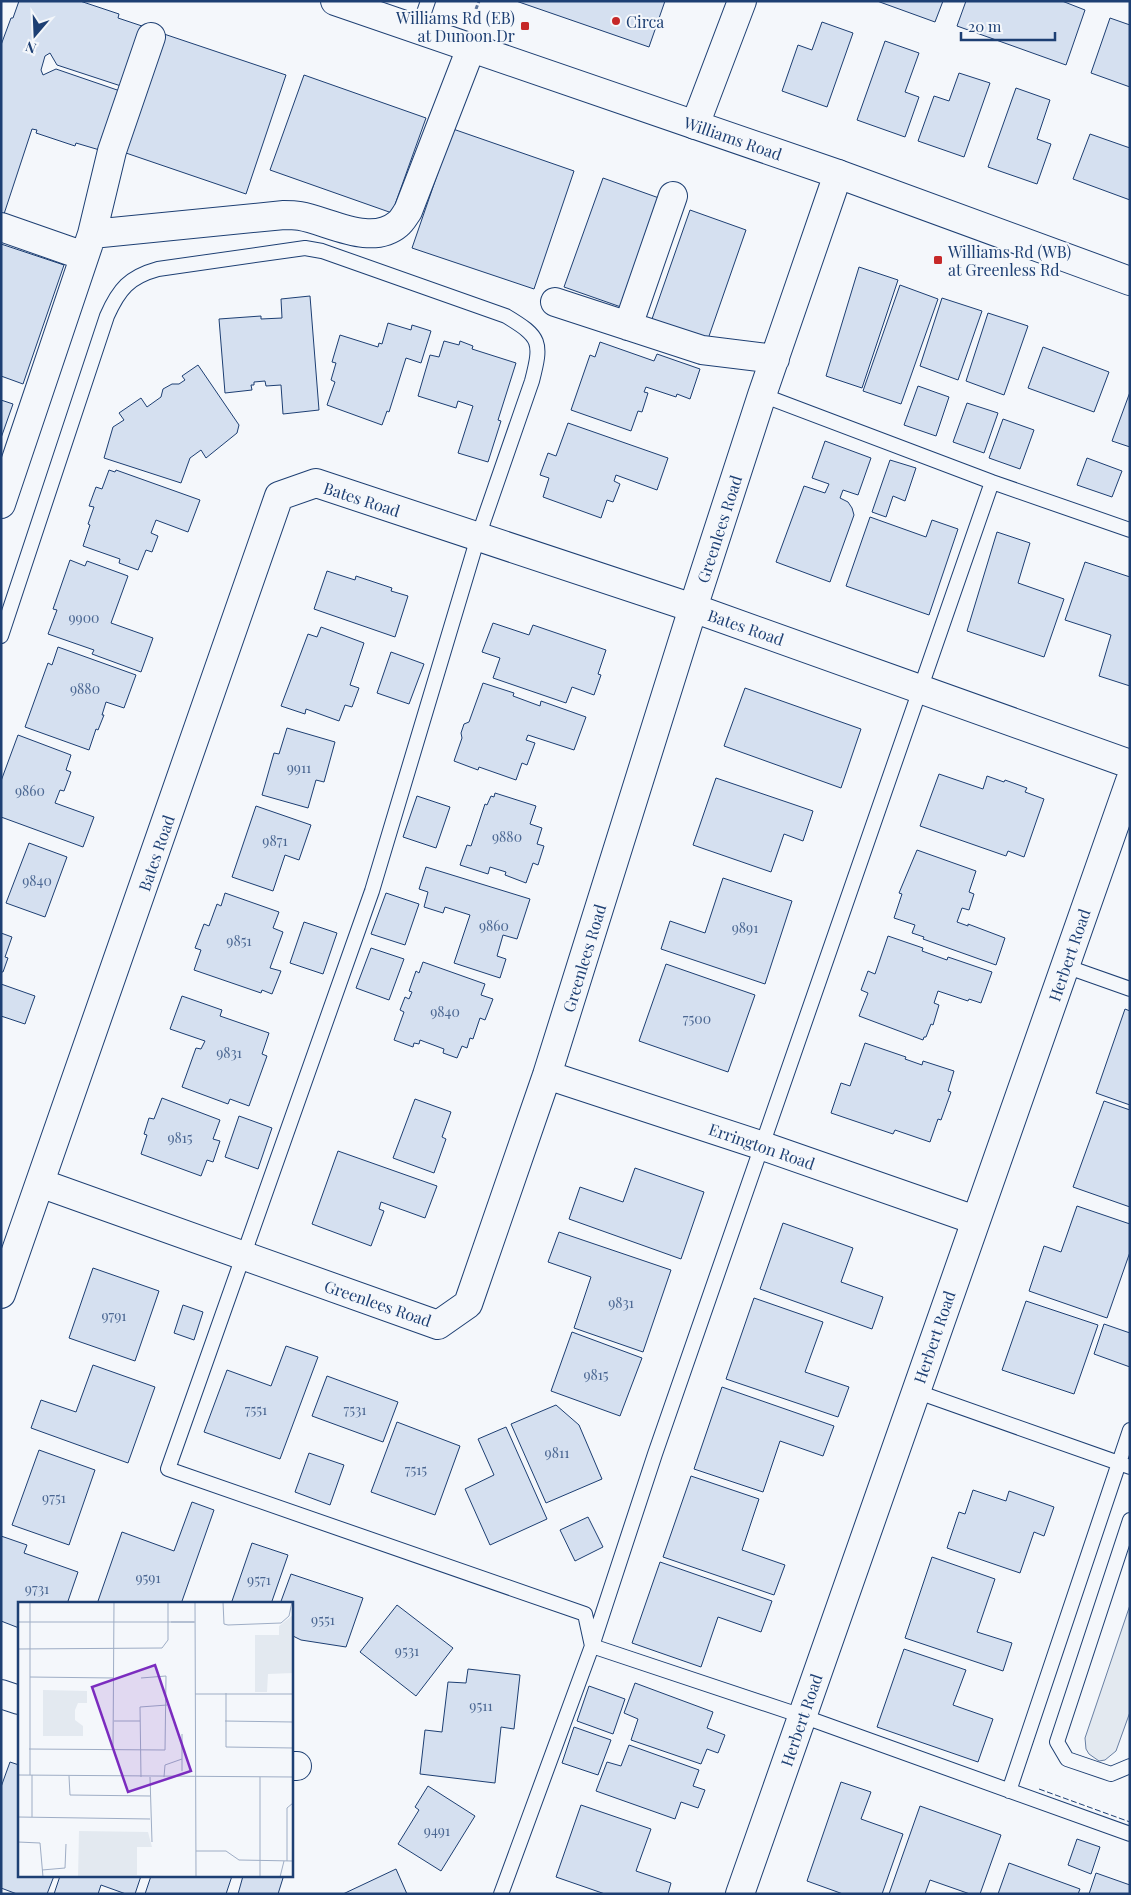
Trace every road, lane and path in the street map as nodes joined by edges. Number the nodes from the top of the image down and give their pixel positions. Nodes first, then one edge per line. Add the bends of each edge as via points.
1 (335, 1) edge
2 (428, 1) edge
3 (479, 1) edge
4 (742, 1) edge
5 (476, 9) dead end
6 (418, 30) junction
7 (151, 37) dead end
8 (471, 48) junction
9 (695, 125) junction
10 (838, 174) junction
11 (673, 196) dead end
12 (1, 227) edge
13 (88, 245) junction
14 (1130, 281) edge
15 (555, 302) dead end
16 (628, 326) junction
17 (775, 359) junction
18 (762, 395) junction
19 (992, 482) junction
20 (1, 504) edge
21 (1130, 530) edge
22 (478, 536) junction
23 (692, 608) junction
24 (1, 636) edge
25 (921, 688) junction
26 (1130, 764) edge
27 (1130, 781) edge
28 (1065, 966) junction
29 (1130, 989) edge
30 (547, 1075) junction
31 (763, 1146) junction
32 (40, 1182) junction
33 (975, 1220) junction
34 (243, 1256) junction
35 (1, 1294) edge
36 (915, 1390) junction
37 (1130, 1430) edge
38 (1124, 1465) edge
39 (1130, 1520) edge
40 (592, 1646) junction
41 (1, 1694) edge
42 (18, 1700) edge
43 (802, 1716) junction
44 (1130, 1766) edge
45 (1009, 1791) junction
46 (1130, 1834) edge
47 (501, 1894) edge
48 (740, 1894) edge

1 - 6 street, Williams Road
2 - 6 lane
3 - 5 path
4 - 9 street
6 - 8 street, Williams Road
7 - 13 street via 112,151
8 - 9 street, Williams Road
8 - 13 street via 408,211 399,224 388,230 359,232 300,216 284,215
9 - 10 street, Williams Road
10 - 14 street, Williams Road
10 - 17 street, Greenlees Road
11 - 16 street
12 - 13 street
13 - 20 street
15 - 16 street
16 - 17 street via 702,350
17 - 18 street, Greenlees Road
18 - 19 lane
18 - 23 street, Greenlees Road
19 - 21 lane
19 - 25 lane
22 - 23 street, Bates Road
22 - 24 lane via 538,358 535,338 527,328 506,316 322,251 305,248 158,269 140,274 124,286 107,316
22 - 32 street, Bates Road via 316,483 279,496
22 - 34 lane via 372,892
23 - 25 street, Bates Road
23 - 30 street, Greenlees Road
25 - 26 street, Bates Road
25 - 31 lane
27 - 28 street, Herbert Road
28 - 29 lane
28 - 33 street, Herbert Road
30 - 31 street, Errington Road
30 - 34 street, Greenlees Road via 468,1304 438,1325
31 - 33 street, Errington Road
31 - 40 lane via 655,1454
32 - 34 street, Greenlees Road
32 - 35 street, Bates Road
33 - 36 street, Herbert Road
34 - 40 lane via 168,1470 585,1614
36 - 38 lane
36 - 43 street, Herbert Road
37 - 38 lane
38 - 45 lane
39 - 44 lane via 1057,1742 1067,1759 1111,1774
40 - 43 lane
40 - 47 lane
41 - 42 street
43 - 45 lane
43 - 48 street, Herbert Road
45 - 46 lane

